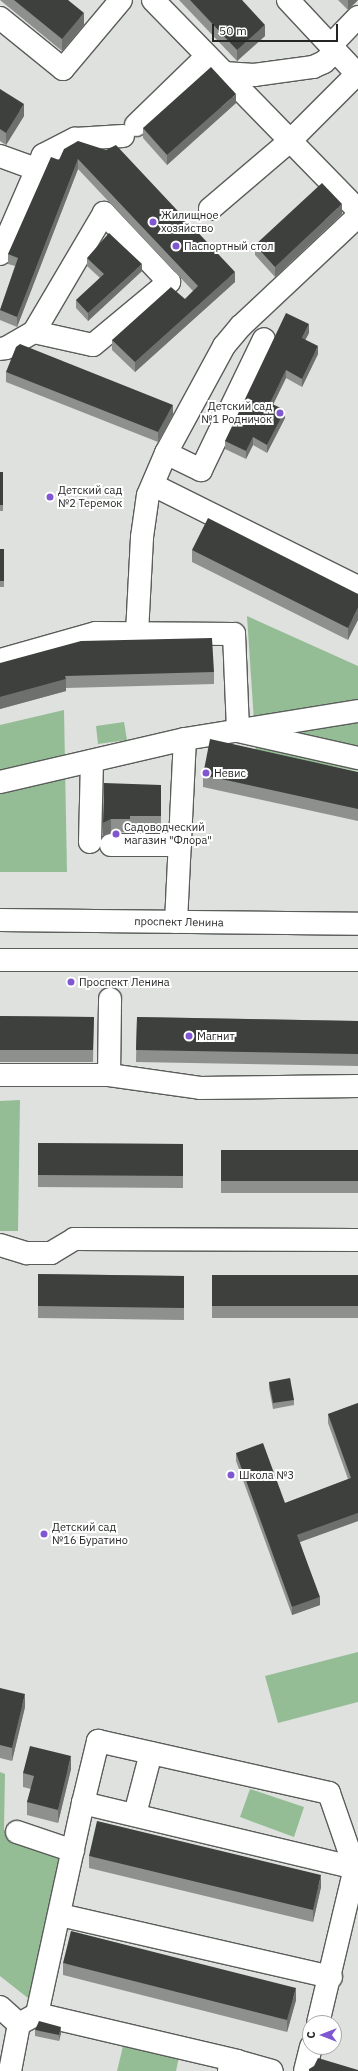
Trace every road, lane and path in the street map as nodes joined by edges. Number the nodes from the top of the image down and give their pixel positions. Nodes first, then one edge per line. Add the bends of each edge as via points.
1 (121, 0) edge
2 (153, 0) edge
3 (288, 0) edge
4 (358, 17) edge
5 (0, 18) edge
6 (333, 48) junction
7 (207, 56) junction
8 (224, 73) junction
9 (358, 75) edge
10 (290, 141) junction
11 (0, 156) edge
12 (35, 169) junction
13 (210, 209) dead end
14 (358, 210) edge
15 (358, 216) edge
16 (0, 254) edge
17 (34, 332) junction
18 (264, 339) dead end
19 (0, 349) edge
20 (166, 454) junction
21 (153, 485) junction
22 (358, 588) edge
23 (137, 633) junction
24 (0, 660) edge
25 (358, 711) edge
26 (238, 731) junction
27 (185, 739) junction
28 (358, 758) edge
29 (92, 761) junction
30 (0, 782) edge
31 (180, 845) junction
32 (0, 920) edge
33 (176, 922) junction
34 (358, 924) edge
35 (0, 960) edge
36 (358, 960) edge
37 (110, 999) dead end
38 (0, 1075) edge
39 (108, 1075) junction
40 (358, 1086) edge
41 (358, 1240) edge
42 (0, 1245) edge
43 (150, 1753) junction
44 (83, 1803) junction
45 (135, 1814) junction
46 (17, 1832) dead end
47 (73, 1851) junction
48 (355, 1868) junction
49 (60, 1915) junction
50 (331, 1977) junction
51 (0, 2008) edge
52 (320, 2015) edge
53 (28, 2019) junction
54 (309, 2055) edge
55 (233, 2066) edge
56 (10, 2071) edge
57 (272, 2071) edge
58 (305, 2071) edge

1 - 5 main road via 63,69
2 - 7 main road
3 - 6 main road
4 - 6 main road
6 - 8 main road via 324,62 313,67 254,75
6 - 9 main road
7 - 8 main road
7 - 12 main road via 129,130 75,139 43,155
8 - 10 main road
9 - 10 main road
10 - 13 main road
10 - 14 main road
11 - 12 main road
12 - 16 main road
15 - 20 main road via 241,326 224,346
17 - 17 main road via 93,345 169,282 104,213
17 - 19 main road
18 - 20 main road via 201,470
20 - 21 main road
21 - 22 main road
21 - 23 main road via 148,495 142,537
23 - 24 main road via 96,633
23 - 26 main road via 234,634
25 - 26 main road
26 - 27 main road
26 - 28 main road
27 - 29 main road
27 - 31 main road
29 - 30 main road
29 - 31 main road via 101,843
31 - 33 main road
32 - 33 main road, проспект Ленина
33 - 34 main road, проспект Ленина
35 - 36 main road
37 - 39 main road
38 - 39 main road
39 - 40 main road via 200,1088
41 - 42 main road via 74,1239 51,1253 35,1253
43 - 44 main road via 98,1741
43 - 45 main road
43 - 48 main road via 329,1793
44 - 45 main road
44 - 47 main road
45 - 48 main road
46 - 47 main road
47 - 49 main road
48 - 50 main road
49 - 50 main road
49 - 53 main road
50 - 52 main road
51 - 53 main road
53 - 55 main road
53 - 56 main road
54 - 58 main road
55 - 57 main road

